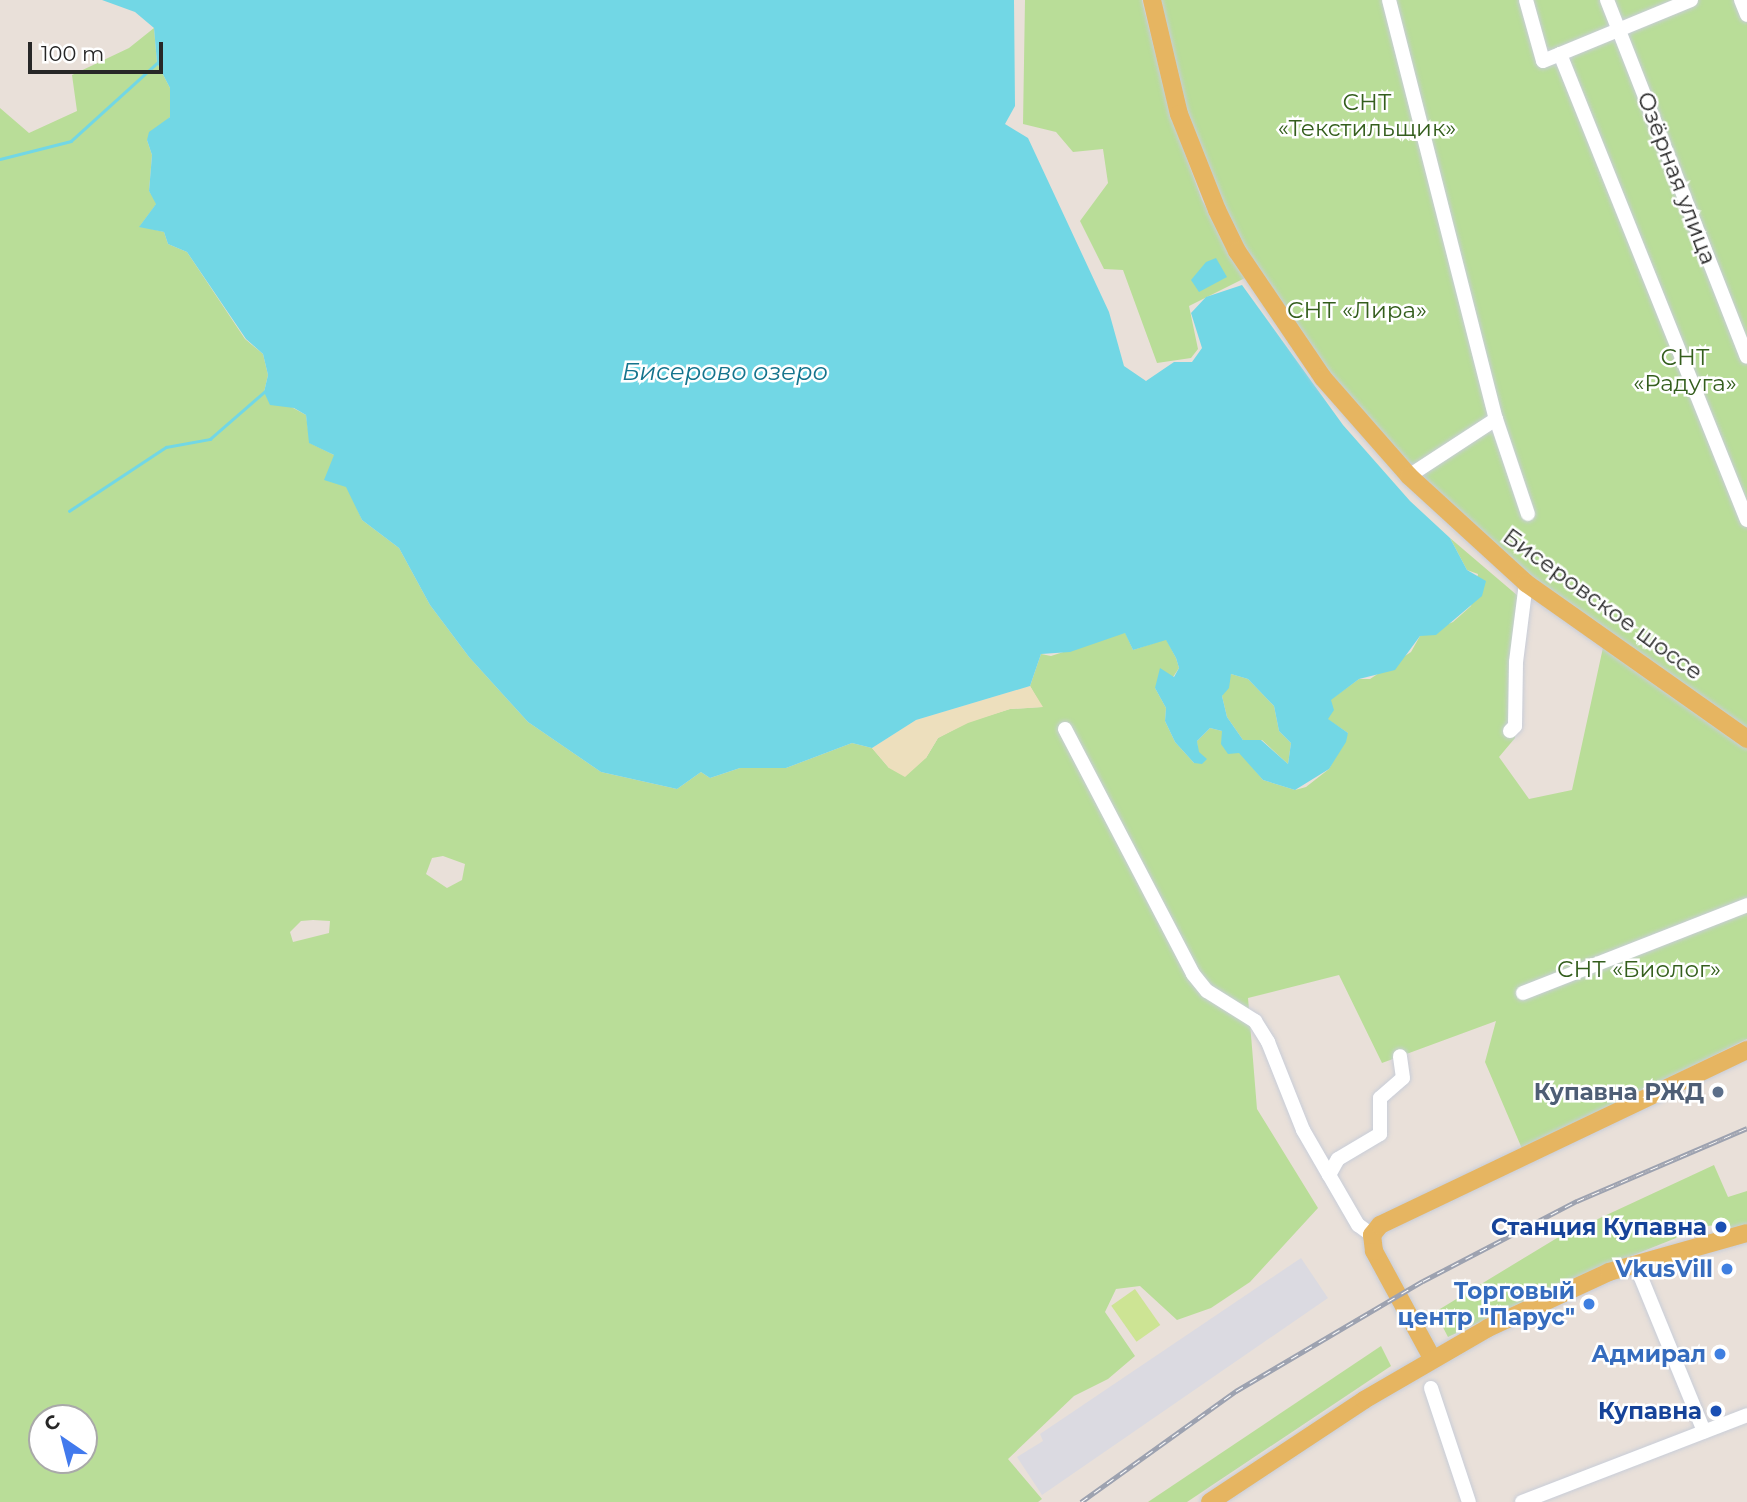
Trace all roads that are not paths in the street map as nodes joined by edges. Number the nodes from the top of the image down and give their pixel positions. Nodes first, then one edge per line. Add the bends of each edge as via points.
1 (1152, 0) edge
2 (1389, 0) edge
3 (1526, 0) edge
4 (1607, 0) edge
5 (1691, 0) edge
6 (1741, 0) edge
7 (1747, 15) edge
8 (1619, 30) junction
9 (1560, 54) junction
10 (1747, 357) edge
11 (1496, 419) junction
12 (1409, 476) junction
13 (1528, 514) dead end
14 (1747, 520) edge
15 (1526, 583) junction
16 (1065, 729) dead end
17 (1510, 731) dead end
18 (1745, 733) edge
19 (1747, 905) edge
20 (1523, 993) dead end
21 (1747, 1050) edge
22 (1400, 1056) dead end
23 (1329, 1175) junction
24 (1747, 1233) edge
25 (1372, 1235) junction
26 (1635, 1263) junction
27 (1432, 1358) junction
28 (1431, 1388) dead end
29 (1747, 1415) edge
30 (1704, 1431) junction
31 (1210, 1502) edge
32 (1469, 1502) edge
33 (1521, 1502) edge

1 - 12 main road, Бисеровское шоссе via 1179,114 1237,251 1323,378
2 - 11 street
3 - 9 street via 1543,61
4 - 8 street, Озёрная улица
5 - 8 street
6 - 7 street
8 - 9 street
8 - 10 street, Озёрная улица
9 - 14 street
11 - 12 street
11 - 13 street
12 - 15 main road, Бисеровское шоссе
15 - 17 street via 1518,639 1515,726
15 - 18 main road, Бисеровское шоссе
16 - 23 street via 1193,974 1207,991 1261,1030 1303,1130
19 - 20 street
21 - 25 main road via 1390,1220
22 - 23 street via 1403,1078 1380,1098 1380,1134 1338,1159
23 - 25 street via 1358,1225
24 - 26 main road
25 - 27 main road via 1374,1251
26 - 27 main road via 1571,1288
26 - 30 street
27 - 31 main road
28 - 32 street
29 - 30 street
30 - 33 street

